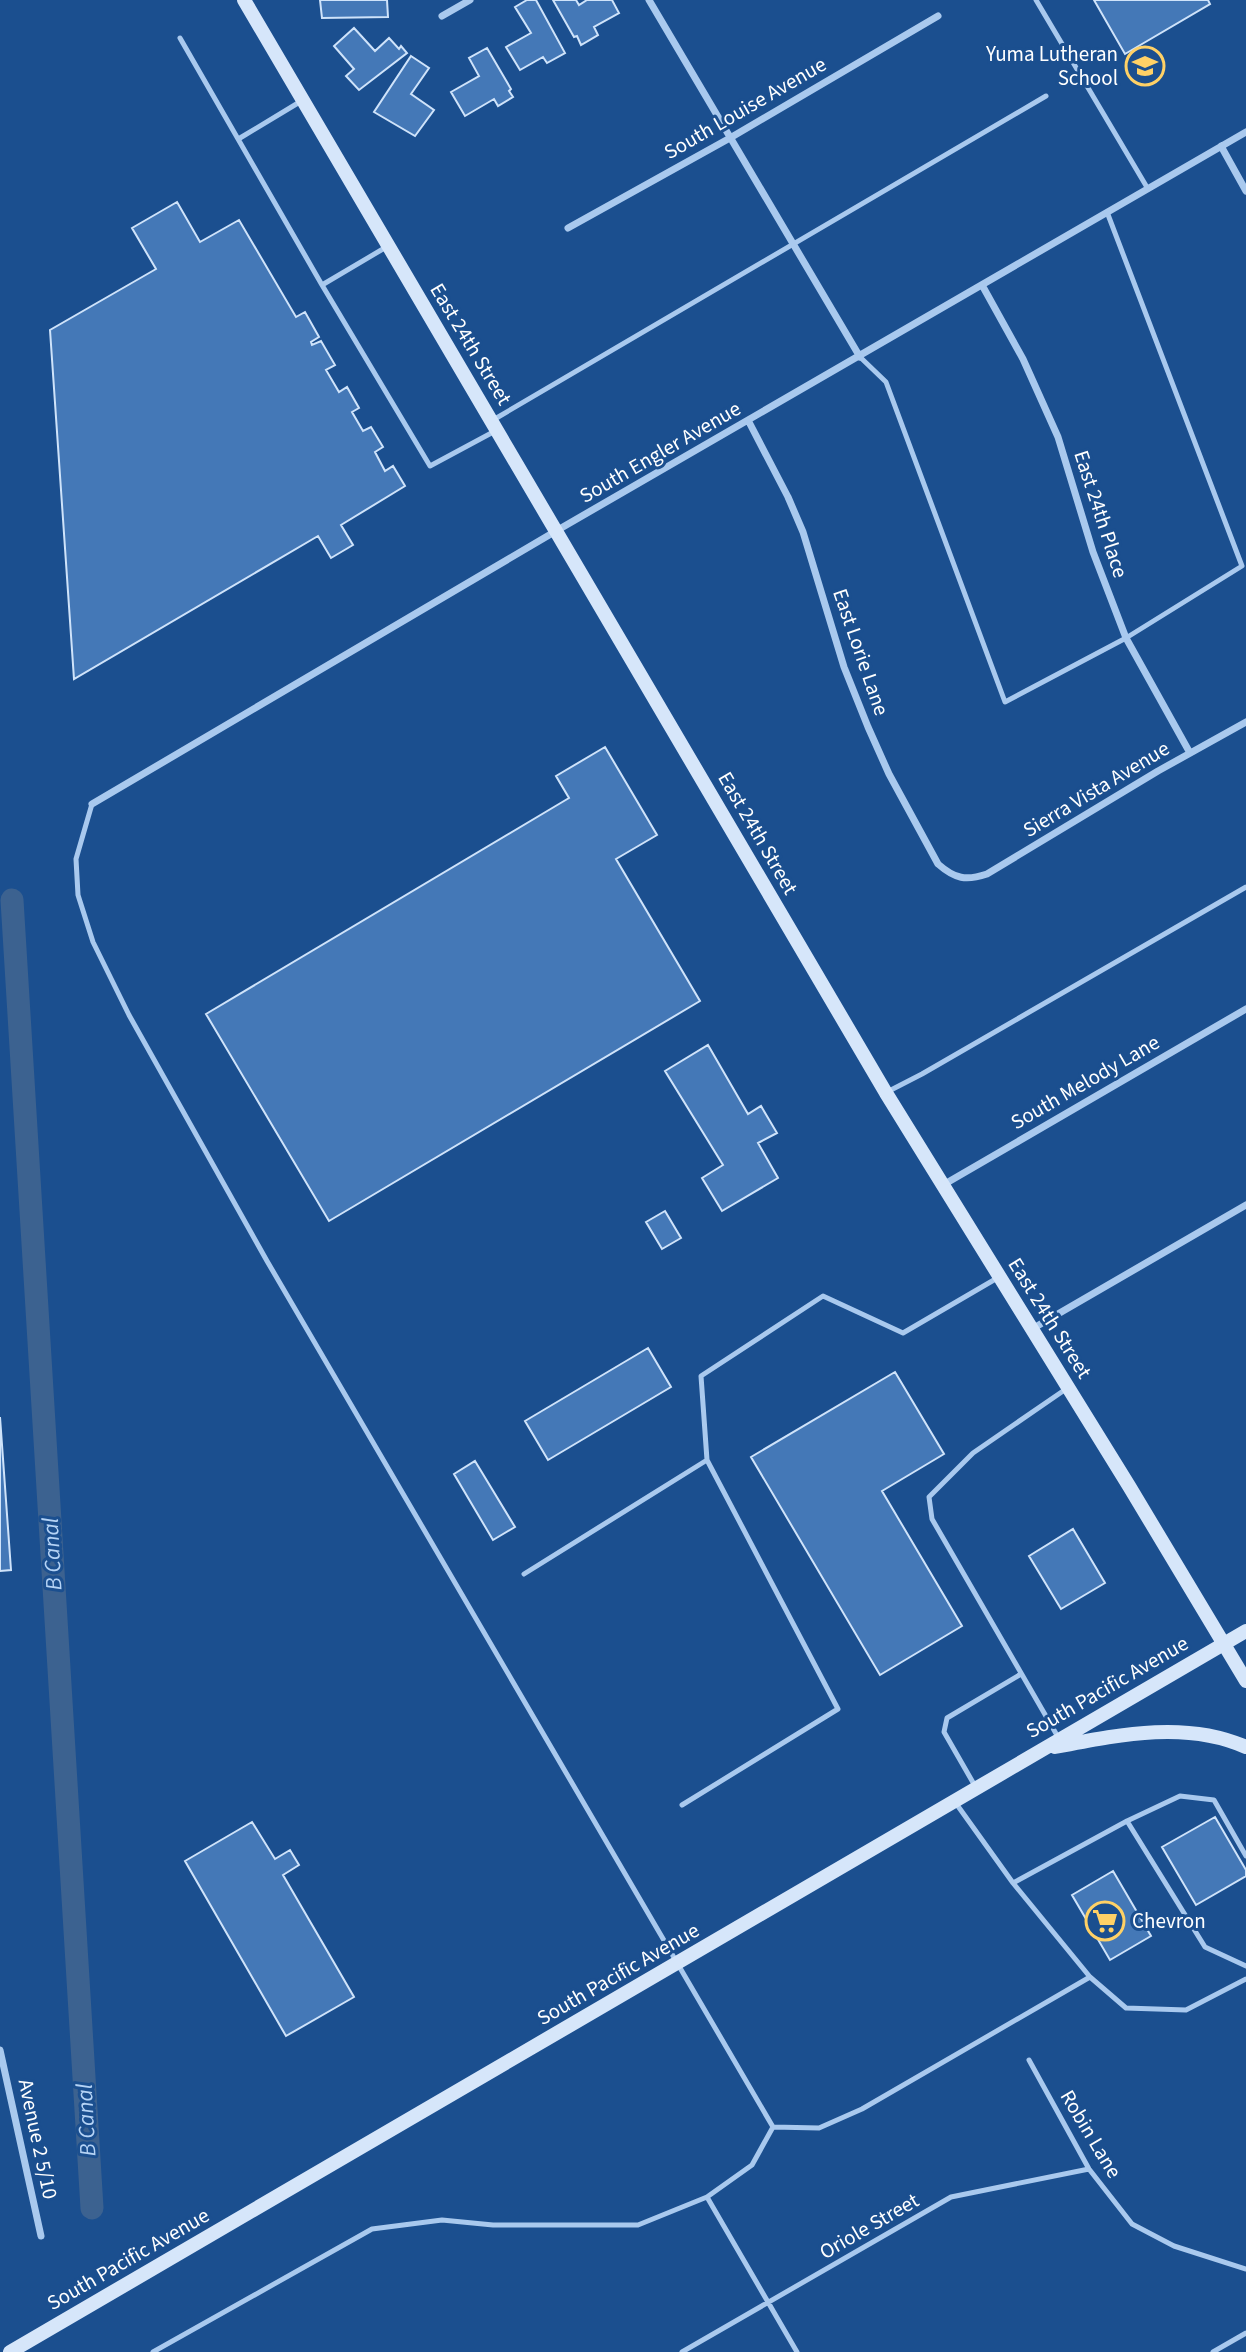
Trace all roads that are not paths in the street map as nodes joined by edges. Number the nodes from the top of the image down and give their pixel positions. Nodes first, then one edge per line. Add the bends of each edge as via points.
1 (244, 0) edge
2 (470, 0) edge
3 (649, 0) edge
4 (1036, 0) edge
5 (442, 16) dead end
6 (939, 16) dead end
7 (180, 38) dead end
8 (1046, 96) dead end
9 (303, 100) junction
10 (1246, 132) edge
11 (240, 138) junction
12 (730, 138) junction
13 (1221, 146) junction
14 (1148, 189) junction
15 (1246, 191) edge
16 (1107, 212) junction
17 (568, 228) dead end
18 (794, 245) junction
19 (388, 246) junction
20 (322, 285) junction
21 (982, 285) junction
22 (860, 357) junction
23 (749, 422) junction
24 (495, 425) junction
25 (556, 531) junction
26 (1126, 638) junction
27 (1246, 722) edge
28 (1190, 753) junction
29 (92, 804) joint
30 (961, 879) joint
31 (1246, 887) edge
32 (1246, 1009) edge
33 (886, 1093) junction
34 (943, 1186) junction
35 (1246, 1205) edge
36 (999, 1277) junction
37 (1032, 1329) junction
38 (1068, 1388) junction
39 (707, 1460) junction
40 (524, 1574) dead end
41 (1246, 1631) edge
42 (1224, 1643) junction
43 (1021, 1674) junction
44 (1246, 1681) edge
45 (1060, 1740) junction
46 (1246, 1747) edge
47 (1043, 1749) junction
48 (977, 1789) junction
49 (955, 1802) junction
50 (682, 1805) dead end
51 (1127, 1821) junction
52 (1246, 1856) edge
53 (1013, 1883) junction
54 (677, 1964) junction
55 (1246, 1966) edge
56 (1090, 1977) junction
57 (1246, 1979) edge
58 (0, 2050) edge
59 (1029, 2060) dead end
60 (773, 2127) junction
61 (1089, 2169) junction
62 (707, 2197) junction
63 (41, 2236) dead end
64 (1246, 2269) edge
65 (768, 2302) junction
66 (1246, 2333) edge
67 (165, 2349) edge
68 (10, 2352) edge
69 (153, 2352) edge
70 (682, 2352) edge
71 (797, 2352) edge
72 (1213, 2352) edge

1 - 9 main road, East 24th Street
2 - 5 street
3 - 12 street
4 - 14 lane
6 - 12 street, South Louise Avenue
7 - 11 lane
8 - 18 lane
9 - 11 lane
9 - 19 main road, East 24th Street
10 - 13 street, South Engler Avenue
11 - 20 lane
12 - 17 street, South Louise Avenue
12 - 18 street
13 - 14 street, South Engler Avenue
13 - 15 street
14 - 16 street, South Engler Avenue
16 - 21 street, South Engler Avenue
16 - 26 lane via 1242,566
18 - 22 street
18 - 24 lane
19 - 20 lane
19 - 24 main road, East 24th Street
20 - 24 lane via 430,466
21 - 22 street, South Engler Avenue
21 - 26 street, East 24th Place via 1023,359 1058,437 1093,552
22 - 23 street, South Engler Avenue
22 - 26 lane via 886,382 1005,702
23 - 25 street, South Engler Avenue
23 - 30 street, East Lorie Lane via 803,532 844,667 889,774 938,864
24 - 25 main road, East 24th Street
25 - 29 street, South Engler Avenue
25 - 33 main road, East 24th Street
26 - 28 street, East 24th Place
27 - 28 street, Sierra Vista Avenue
28 - 30 street, Sierra Vista Avenue via 987,874
29 - 54 lane via 76,859 78,895 93,942 129,1015 267,1261
31 - 33 lane
32 - 34 street, South Melody Lane
33 - 34 main road, East 24th Street
34 - 36 main road, East 24th Street
35 - 37 street
36 - 37 main road, East 24th Street
36 - 39 lane via 903,1333 823,1297 701,1376
37 - 38 main road, East 24th Street
38 - 42 main road, East 24th Street
38 - 43 lane via 974,1453 929,1497 932,1519
39 - 40 lane
39 - 50 lane via 838,1709
41 - 42 main road, South Pacific Avenue
42 - 44 main road, East 24th Street
42 - 45 main road, South Pacific Avenue
43 - 45 lane
43 - 48 lane via 947,1718 944,1732
45 - 47 main road, South Pacific Avenue
46 - 47 main road via 1212,1735 1172,1732 1116,1735
47 - 48 main road, South Pacific Avenue
48 - 49 main road, South Pacific Avenue
49 - 53 lane
49 - 54 main road, South Pacific Avenue
51 - 52 lane via 1180,1796 1214,1800
51 - 53 lane
51 - 55 lane via 1205,1947
53 - 56 lane
54 - 60 lane
54 - 68 main road, South Pacific Avenue
56 - 57 lane via 1126,2008 1186,2010
56 - 60 lane via 862,2109 819,2127
58 - 63 street, Avenue 2 5/10
59 - 61 lane, Robin Lane
60 - 62 lane via 752,2165
61 - 64 lane, Robin Lane via 1132,2224 1174,2246
61 - 65 lane, Oriole Street via 951,2197
62 - 65 lane
62 - 67 lane via 638,2225 493,2225 442,2220 372,2229
65 - 70 lane, Oriole Street
65 - 71 lane
66 - 72 lane
67 - 69 lane

